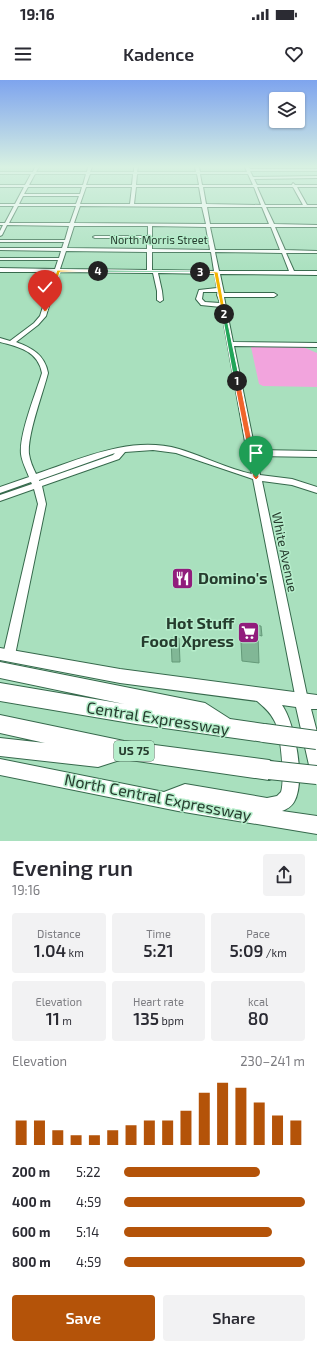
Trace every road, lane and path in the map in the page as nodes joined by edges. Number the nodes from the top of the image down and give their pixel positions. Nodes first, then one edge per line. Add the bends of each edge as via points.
1 (132, 203) edge
2 (203, 203) edge
3 (261, 203) edge
4 (304, 203) edge
5 (0, 205) edge
6 (16, 205) junction
7 (78, 205) junction
8 (132, 206) junction
9 (204, 206) junction
10 (262, 206) junction
11 (306, 206) junction
12 (317, 206) edge
13 (0, 224) edge
14 (6, 224) junction
15 (72, 224) junction
16 (97, 224) junction
17 (150, 224) junction
18 (207, 225) junction
19 (271, 225) junction
20 (317, 226) edge
21 (0, 236) edge
22 (95, 237) junction
23 (150, 237) junction
24 (0, 241) edge
25 (67, 241) junction
26 (0, 249) edge
27 (65, 250) junction
28 (92, 250) junction
29 (150, 250) junction
30 (212, 250) junction
31 (283, 251) junction
32 (317, 252) edge
33 (0, 259) edge
34 (62, 259) junction
35 (0, 270) edge
36 (59, 271) junction
37 (152, 271) junction
38 (216, 272) junction
39 (292, 272) junction
40 (317, 273) edge
41 (220, 293) junction
42 (274, 295) dead end
43 (160, 300) dead end
44 (222, 305) junction
45 (0, 340) edge
46 (11, 343) junction
47 (230, 344) junction
48 (317, 345) edge
49 (251, 453) junction
50 (317, 454) edge
51 (256, 477) junction
52 (34, 482) junction
53 (0, 490) edge
54 (317, 490) edge
55 (0, 498) edge
56 (5, 654) edge
57 (0, 670) edge
58 (0, 692) edge
59 (262, 696) junction
60 (310, 701) edge
61 (0, 724) edge
62 (228, 728) junction
63 (317, 740) edge
64 (0, 747) edge
65 (124, 750) junction
66 (317, 765) edge
67 (0, 766) edge
68 (317, 775) edge
69 (164, 800) junction
70 (317, 825) edge

1 - 8 street
2 - 9 street, White Avenue
3 - 10 street
4 - 11 street
5 - 6 street
6 - 7 street
6 - 14 street
7 - 8 street
7 - 15 street
8 - 9 street
9 - 10 street
9 - 18 street, White Avenue
10 - 11 street
10 - 19 street
11 - 12 street
13 - 14 street
14 - 15 street
14 - 21 street
15 - 16 street
15 - 25 street
16 - 17 street
16 - 22 street
17 - 18 street
17 - 23 street
18 - 19 street
18 - 30 street, White Avenue
19 - 20 street
19 - 31 street
22 - 23 street
22 - 28 street
23 - 29 street
24 - 25 street
25 - 27 street
26 - 27 street, North Morris Street
27 - 28 street, North Morris Street
27 - 34 street
28 - 29 street, North Morris Street
29 - 30 street, North Morris Street
29 - 37 street
30 - 31 street, North Morris Street
30 - 38 street, White Avenue
31 - 32 street, North Morris Street
31 - 39 street
33 - 34 street
34 - 36 street
35 - 36 street
36 - 37 street
36 - 46 street via 41,319
37 - 38 street
37 - 43 street via 160,289
38 - 39 street
38 - 41 street, White Avenue
39 - 40 street
41 - 42 street
41 - 44 street, White Avenue
41 - 44 street via 201,291 199,299 203,304
44 - 47 street, White Avenue
45 - 46 street
46 - 52 street via 35,353 45,368 24,448
47 - 48 street
47 - 49 street, White Avenue
49 - 50 street
49 - 51 street, White Avenue
51 - 52 street via 165,448 142,448 122,451 116,457
51 - 54 street via 292,482
51 - 60 street, White Avenue
52 - 53 street
52 - 55 street
52 - 56 street via 42,498 42,504
56 - 59 main road via 120,676
57 - 62 highway via 205,712
58 - 62 highway, Central Expressway
59 - 60 main road
59 - 69 main road via 274,706 284,727 292,781 288,797 277,805 267,806 185,792
60 - 66 main road
61 - 65 highway, US 75
62 - 63 highway, Central Expressway, bridge
64 - 65 highway via 98,758
65 - 68 highway, US 75, bridge
67 - 69 main road, North Central Expressway
69 - 70 main road, North Central Expressway

